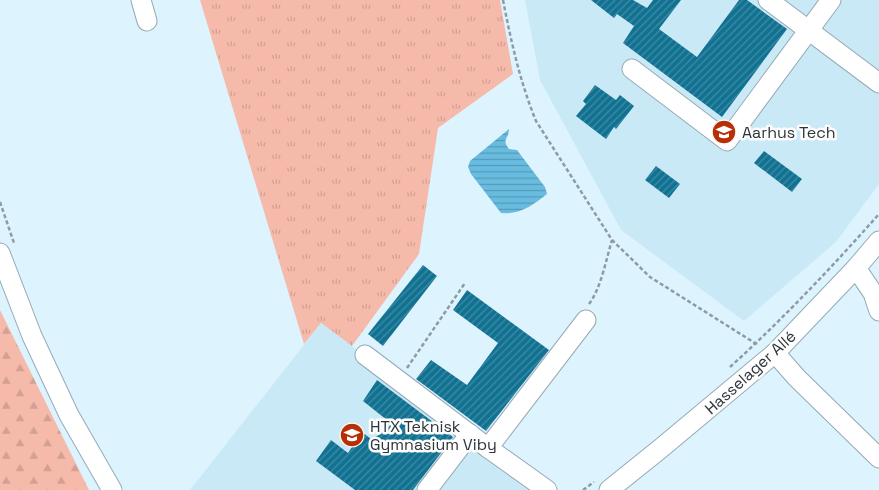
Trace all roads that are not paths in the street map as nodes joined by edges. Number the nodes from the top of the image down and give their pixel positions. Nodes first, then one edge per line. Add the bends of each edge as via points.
1 (141, 0) edge
2 (768, 0) edge
3 (831, 0) edge
4 (147, 21) dead end
5 (809, 30) junction
6 (632, 69) dead end
7 (879, 83) edge
8 (879, 241) edge
9 (8, 252) edge
10 (856, 268) junction
11 (879, 311) edge
12 (586, 320) road end
13 (365, 355) dead end
14 (772, 355) junction
15 (470, 434) junction
16 (488, 448) junction
17 (879, 458) edge
18 (604, 484) edge
19 (112, 490) edge
20 (427, 490) edge
21 (547, 490) edge

1 - 4 street
2 - 5 street
3 - 5 street
5 - 6 street via 727,141
5 - 7 street
8 - 10 street, Hasselager Allé
9 - 19 street via 32,336 69,414
10 - 11 street via 873,294
10 - 14 street, Hasselager Allé
12 - 16 street
13 - 15 street
14 - 17 street
14 - 18 street, Hasselager Allé via 660,450
15 - 16 street
15 - 20 street
16 - 21 street

